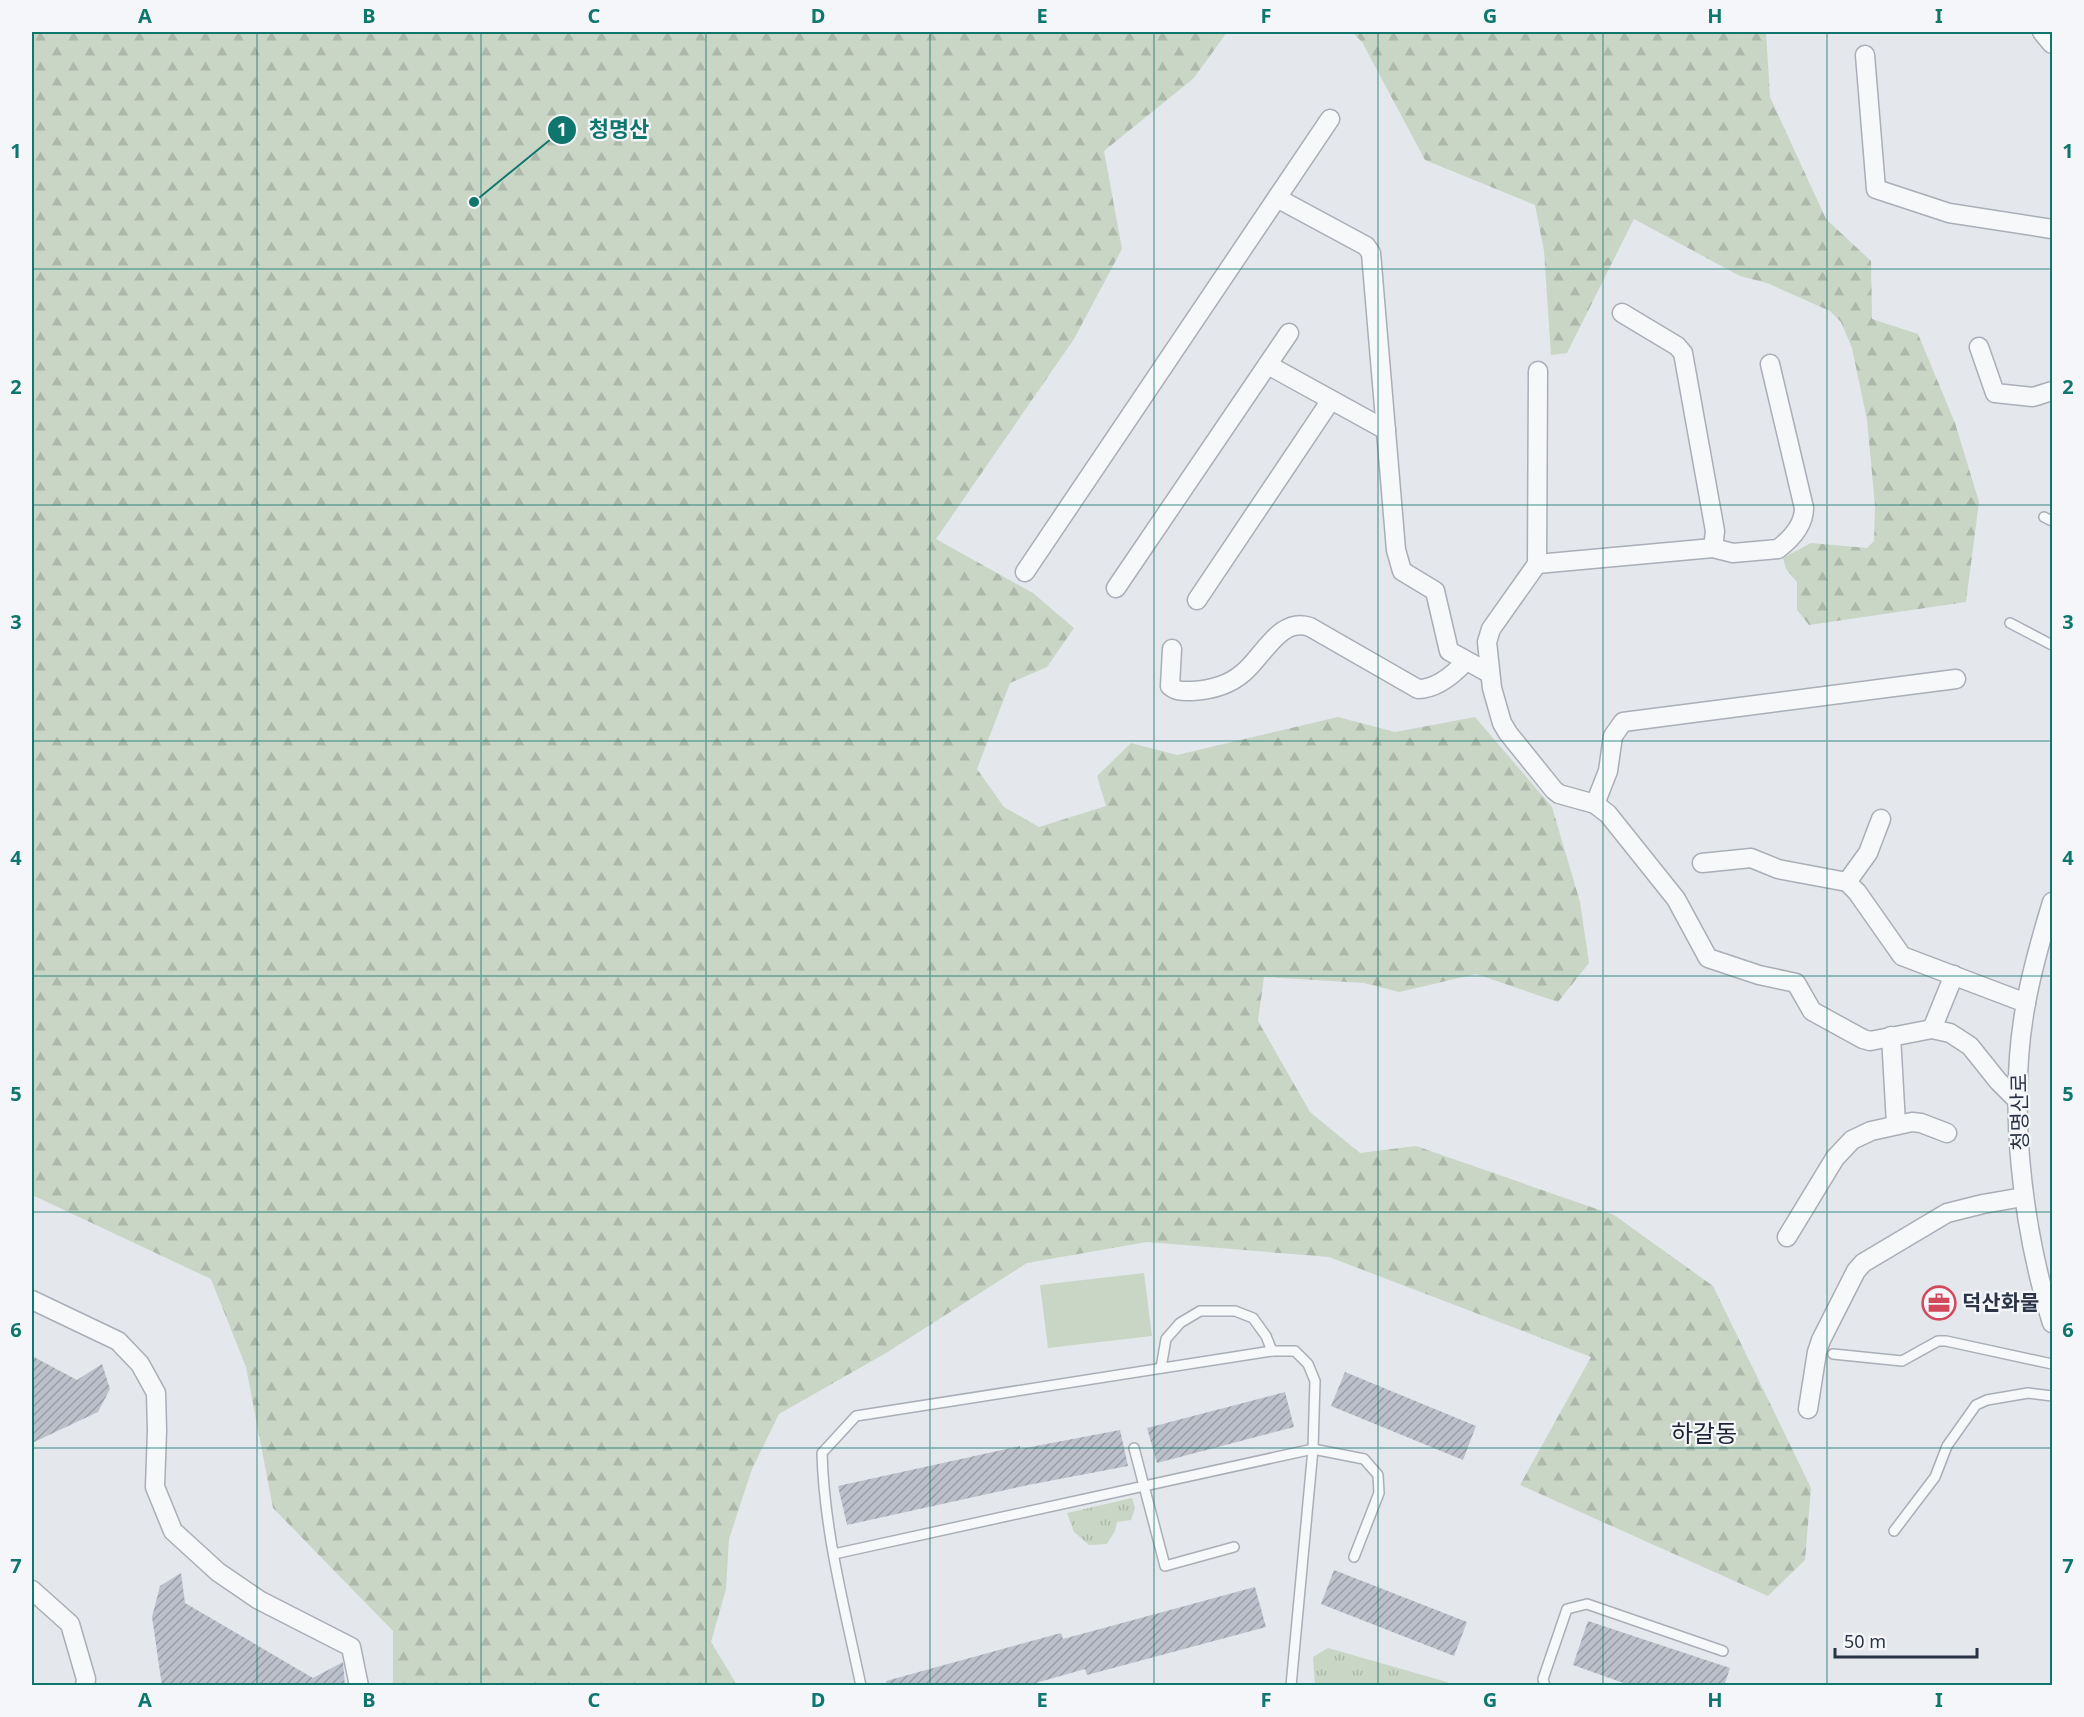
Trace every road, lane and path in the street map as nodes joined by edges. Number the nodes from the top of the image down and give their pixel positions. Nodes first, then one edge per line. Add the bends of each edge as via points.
1 (2042, 32) edge
2 (2052, 44) edge
3 (1865, 55) dead end
4 (1330, 119) dead end
5 (1277, 198) junction
6 (2052, 229) edge
7 (1622, 313) dead end
8 (1289, 333) dead end
9 (1979, 348) dead end
10 (1268, 364) junction
11 (1770, 364) dead end
12 (1538, 371) dead end
13 (2052, 391) edge
14 (1331, 400) junction
15 (1386, 430) junction
16 (1713, 548) junction
17 (1537, 564) junction
18 (1025, 572) dead end
19 (1116, 588) dead end
20 (1197, 600) dead end
21 (2010, 623) dead end
22 (2052, 645) edge
23 (1172, 649) dead end
24 (1466, 661) junction
25 (1489, 673) junction
26 (1956, 679) dead end
27 (1595, 804) junction
28 (1881, 819) dead end
29 (1702, 863) dead end
30 (1847, 882) junction
31 (2052, 902) edge
32 (1954, 975) junction
33 (2026, 1003) junction
34 (1932, 1029) junction
35 (1891, 1036) junction
36 (2018, 1101) junction
37 (1896, 1124) junction
38 (1947, 1133) dead end
39 (2023, 1197) junction
40 (1787, 1237) dead end
41 (32, 1300) edge
42 (2052, 1323) edge
43 (1272, 1351) junction
44 (1833, 1354) dead end
45 (2052, 1364) edge
46 (1161, 1368) junction
47 (2052, 1396) edge
48 (1808, 1409) dead end
49 (1134, 1448) dead end
50 (1313, 1449) junction
51 (1143, 1486) junction
52 (1894, 1531) dead end
53 (1234, 1547) dead end
54 (834, 1554) junction
55 (1354, 1557) dead end
56 (32, 1590) edge
57 (1723, 1651) dead end
58 (86, 1686) edge
59 (359, 1686) edge
60 (861, 1686) edge
61 (1291, 1686) edge
62 (1545, 1686) edge

1 - 2 street
3 - 6 street via 1876,189 1949,213
4 - 5 street
5 - 15 street via 1366,246 1371,253
5 - 18 street
7 - 16 street via 1683,353 1715,531
8 - 10 street
9 - 13 street via 1995,393 2033,396
10 - 14 street
10 - 19 street
11 - 16 street via 1804,516 1778,549 1733,553
12 - 17 street
14 - 15 street
14 - 20 street
15 - 24 street via 1396,550 1402,571 1435,591 1449,651
16 - 17 street
17 - 25 street via 1488,635
21 - 22 lane
23 - 24 street via 1170,686 1178,691 1210,690 1242,674 1280,633 1302,624 1418,689 1450,678
24 - 25 street
25 - 27 street via 1502,723 1554,790
26 - 27 street via 1623,722 1613,736 1608,771
27 - 35 street via 1608,814 1676,899 1708,958 1796,983 1812,1011 1863,1039
28 - 30 street via 1868,854
29 - 30 street via 1751,858 1778,869
30 - 32 street via 1902,956
31 - 33 street, 청명산로
32 - 33 street
32 - 34 street
33 - 36 street, 청명산로
34 - 35 street
34 - 36 street via 1950,1033 1970,1046
35 - 37 street
36 - 39 street, 청명산로
37 - 38 street via 1921,1123
37 - 40 street via 1871,1131 1845,1146
39 - 42 street, 청명산로
39 - 48 street via 1947,1213 1863,1263 1821,1340
41 - 59 street via 118,1341 140,1364 156,1393 155,1487 173,1531 218,1572 259,1600 351,1647
43 - 46 lane
43 - 46 lane via 1252,1318 1235,1311 1200,1311 1180,1323 1166,1339
43 - 50 lane via 1295,1351 1308,1364 1315,1381
44 - 45 lane via 1902,1361 1938,1341 1946,1341
46 - 54 lane via 856,1416 822,1453
47 - 52 lane via 2028,1393 1987,1400 1976,1406 1947,1446 1935,1478
49 - 51 lane
50 - 51 lane
50 - 55 lane via 1364,1459 1378,1475 1379,1493
50 - 61 lane
51 - 53 lane via 1165,1566
51 - 54 lane
54 - 60 lane
56 - 58 street via 70,1624
57 - 62 lane via 1587,1604 1567,1609 1543,1679

